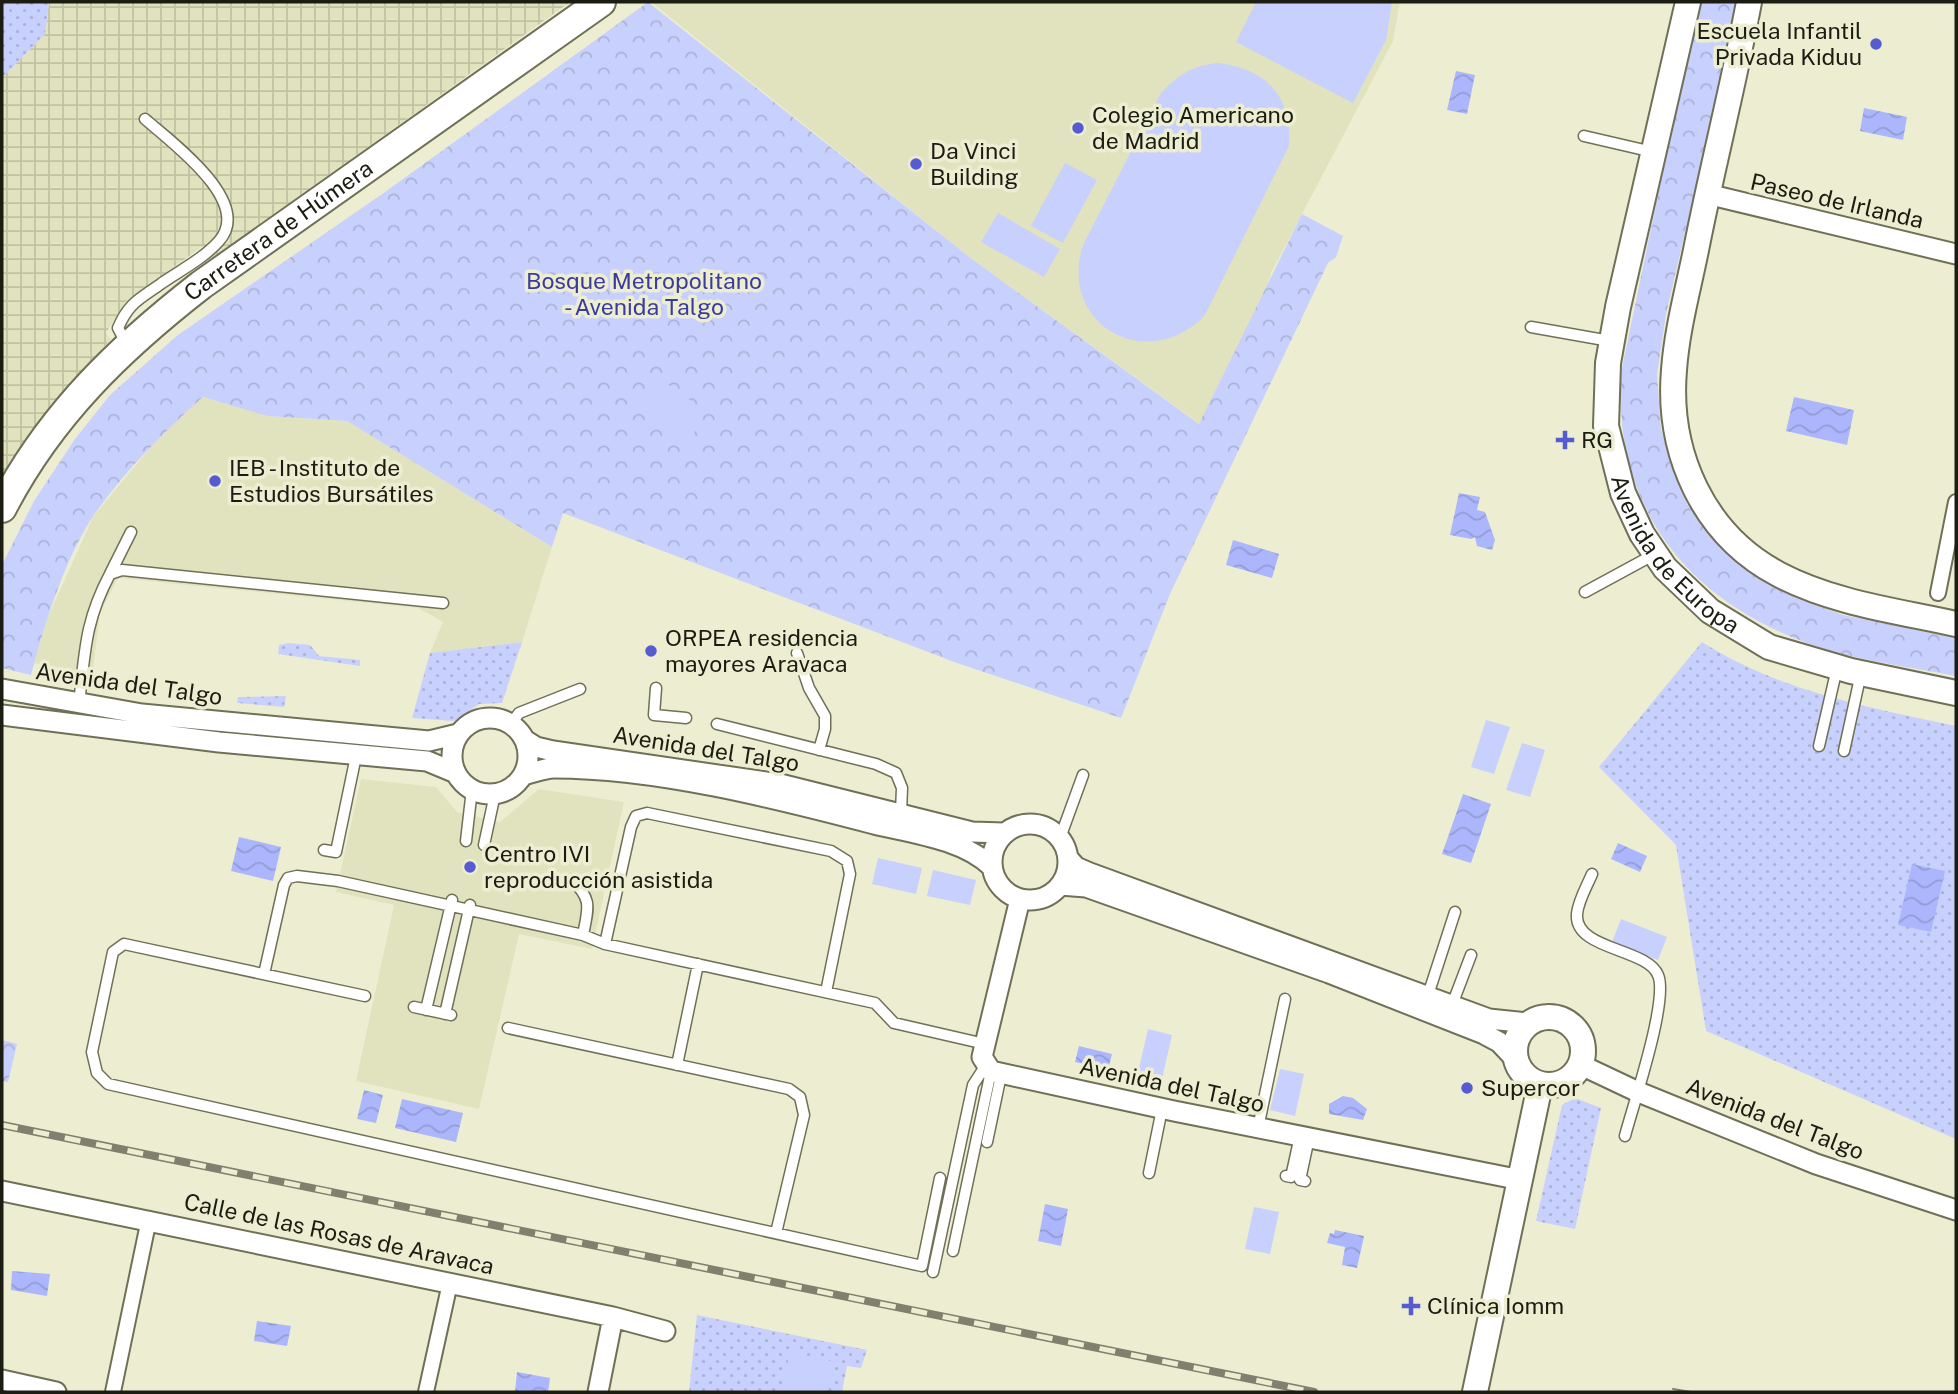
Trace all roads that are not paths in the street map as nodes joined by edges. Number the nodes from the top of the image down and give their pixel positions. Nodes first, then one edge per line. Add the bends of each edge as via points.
1 (601, 2) edge
2 (1688, 2) edge
3 (1749, 2) edge
4 (145, 119) dead end
5 (1584, 135) dead end
6 (1653, 153) junction
7 (1707, 194) junction
8 (1956, 254) edge
9 (1531, 327) dead end
10 (1612, 341) junction
11 (127, 345) junction
12 (1956, 502) edge
13 (2, 508) edge
14 (131, 532) dead end
15 (1655, 553) junction
16 (110, 574) junction
17 (1586, 592) dead end
18 (1938, 593) dead end
19 (443, 603) dead end
20 (1956, 624) edge
21 (797, 653) dead end
22 (1849, 670) junction
23 (656, 688) dead end
24 (2, 689) edge
25 (580, 689) dead end
26 (1956, 693) edge
27 (79, 704) junction
28 (2, 715) edge
29 (686, 718) dead end
30 (511, 724) junction
31 (717, 724) dead end
32 (458, 734) junction
33 (525, 740) junction
34 (1819, 746) dead end
35 (819, 750) junction
36 (1844, 751) dead end
37 (356, 756) junction
38 (456, 773) junction
39 (523, 775) junction
40 (1083, 775) dead end
41 (471, 789) junction
42 (495, 794) junction
43 (901, 812) junction
44 (1004, 833) junction
45 (1060, 838) junction
46 (466, 841) dead end
47 (484, 845) dead end
48 (324, 850) dead end
49 (1068, 858) junction
50 (992, 867) junction
51 (1592, 874) dead end
52 (572, 880) dead end
53 (1060, 885) junction
54 (1020, 899) junction
55 (451, 903) junction
56 (470, 907) junction
57 (1455, 912) dead end
58 (583, 935) junction
59 (605, 944) junction
60 (1471, 955) dead end
61 (698, 964) junction
62 (264, 974) junction
63 (826, 992) junction
64 (1428, 995) junction
65 (365, 996) dead end
66 (1285, 999) dead end
67 (1452, 1005) junction
68 (414, 1007) dead end
69 (426, 1010) junction
70 (1529, 1023) junction
71 (508, 1028) dead end
72 (985, 1044) junction
73 (1516, 1060) junction
74 (677, 1065) junction
75 (1581, 1065) junction
76 (993, 1070) junction
77 (1540, 1085) junction
78 (1636, 1091) junction
79 (1162, 1109) junction
80 (1258, 1128) junction
81 (1625, 1136) dead end
82 (1304, 1137) junction
83 (987, 1142) dead end
84 (1149, 1173) dead end
85 (1286, 1176) dead end
86 (940, 1178) dead end
87 (1521, 1180) junction
88 (1305, 1181) dead end
89 (2, 1191) edge
90 (1956, 1210) edge
91 (149, 1219) junction
92 (776, 1233) junction
93 (953, 1251) dead end
94 (933, 1272) dead end
95 (450, 1283) junction
96 (613, 1317) junction
97 (664, 1331) dead end
98 (2, 1380) edge
99 (56, 1392) edge
100 (113, 1392) edge
101 (426, 1392) edge
102 (598, 1392) edge
103 (1475, 1392) edge

1 - 11 main road, Carretera de Húmera via 201,285
2 - 6 street, Avenida de Europa
3 - 7 street, Avenida de Europa
4 - 11 lane via 196,164 225,200 229,219 221,239 127,308 118,328
5 - 6 lane
6 - 10 street, Avenida de Europa
7 - 8 street, Paseo de Irlanda
7 - 20 street, Avenida de Europa via 1677,347 1673,396 1686,468 1705,507 1732,541 1756,561 1796,582 1832,596
9 - 10 lane
10 - 15 street, Avenida de Europa via 1606,426 1623,494
11 - 13 main road, Carretera de Húmera via 71,402
12 - 18 street
14 - 16 lane
15 - 17 lane
15 - 22 street, Avenida de Europa via 1710,611 1769,647
16 - 19 lane via 134,569
16 - 27 lane via 89,621
21 - 35 lane via 825,716
22 - 26 street, Avenida de Europa
22 - 34 lane
22 - 36 lane
23 - 29 lane via 653,715
24 - 27 street, Avenida del Talgo
25 - 30 lane via 519,713
27 - 32 street, Avenida del Talgo via 429,741
28 - 37 street, Avenida del Talgo
30 - 32 street via 477,720
30 - 33 street
31 - 35 lane
32 - 38 street via 451,754
33 - 39 street via 528,752
33 - 43 street, Avenida del Talgo via 553,751 780,784
35 - 43 lane via 897,773
37 - 38 street, Avenida del Talgo via 428,761
37 - 48 lane via 336,852
38 - 41 street
39 - 42 street via 516,784
39 - 50 street, Avenida del Talgo via 552,768 646,777 785,801 938,840 981,857
40 - 45 lane
41 - 42 street
41 - 46 lane
42 - 47 lane
43 - 44 street, Avenida del Talgo via 972,832
44 - 45 street via 1032,824
44 - 50 street via 996,843
45 - 49 street
49 - 53 street
49 - 64 street via 1090,873
50 - 54 street via 1001,887
51 - 78 lane via 1577,916 1581,929 1596,941 1650,964 1658,974 1659,1001
52 - 58 lane via 586,894 589,907
53 - 54 street via 1042,898
53 - 73 street via 1098,891 1329,973 1484,1034
54 - 72 street
55 - 56 lane
55 - 62 lane via 338,881 288,878
55 - 69 lane
56 - 58 lane
56 - 69 lane via 448,1015
57 - 64 lane
58 - 59 lane
59 - 61 lane
59 - 63 lane via 636,816 647,813 831,851 847,861 849,874
60 - 67 lane
61 - 63 lane
61 - 74 lane
62 - 65 lane
62 - 92 lane via 124,944 113,953 92,1052 97,1073 108,1084
63 - 72 lane via 875,1003 894,1023
64 - 67 street
66 - 80 lane
67 - 70 street via 1489,1019
68 - 69 lane
70 - 73 street via 1517,1040
70 - 75 street via 1552,1017 1573,1027 1583,1048
71 - 74 lane
72 - 76 street via 982,1057
73 - 77 street via 1526,1077
74 - 92 lane via 789,1089 800,1097 804,1115
75 - 77 street via 1563,1082
75 - 78 street, Avenida del Talgo
76 - 79 street, Avenida del Talgo
76 - 83 lane
76 - 93 lane
76 - 94 lane via 973,1085
77 - 87 street
78 - 81 lane
78 - 90 street, Avenida del Talgo via 1816,1164
79 - 80 street, Avenida del Talgo
79 - 84 lane
80 - 82 street, Avenida del Talgo
82 - 85 lane via 1291,1177
82 - 87 street, Avenida del Talgo
82 - 88 lane via 1300,1180
86 - 92 lane via 922,1266
87 - 103 street
89 - 91 street, Calle de las Rosas de Aravaca
91 - 95 street, Calle de las Rosas de Aravaca
91 - 100 street
95 - 96 street, Calle de las Rosas de Aravaca
95 - 101 street
96 - 97 street, Calle de las Rosas de Aravaca
96 - 102 street
98 - 99 street

